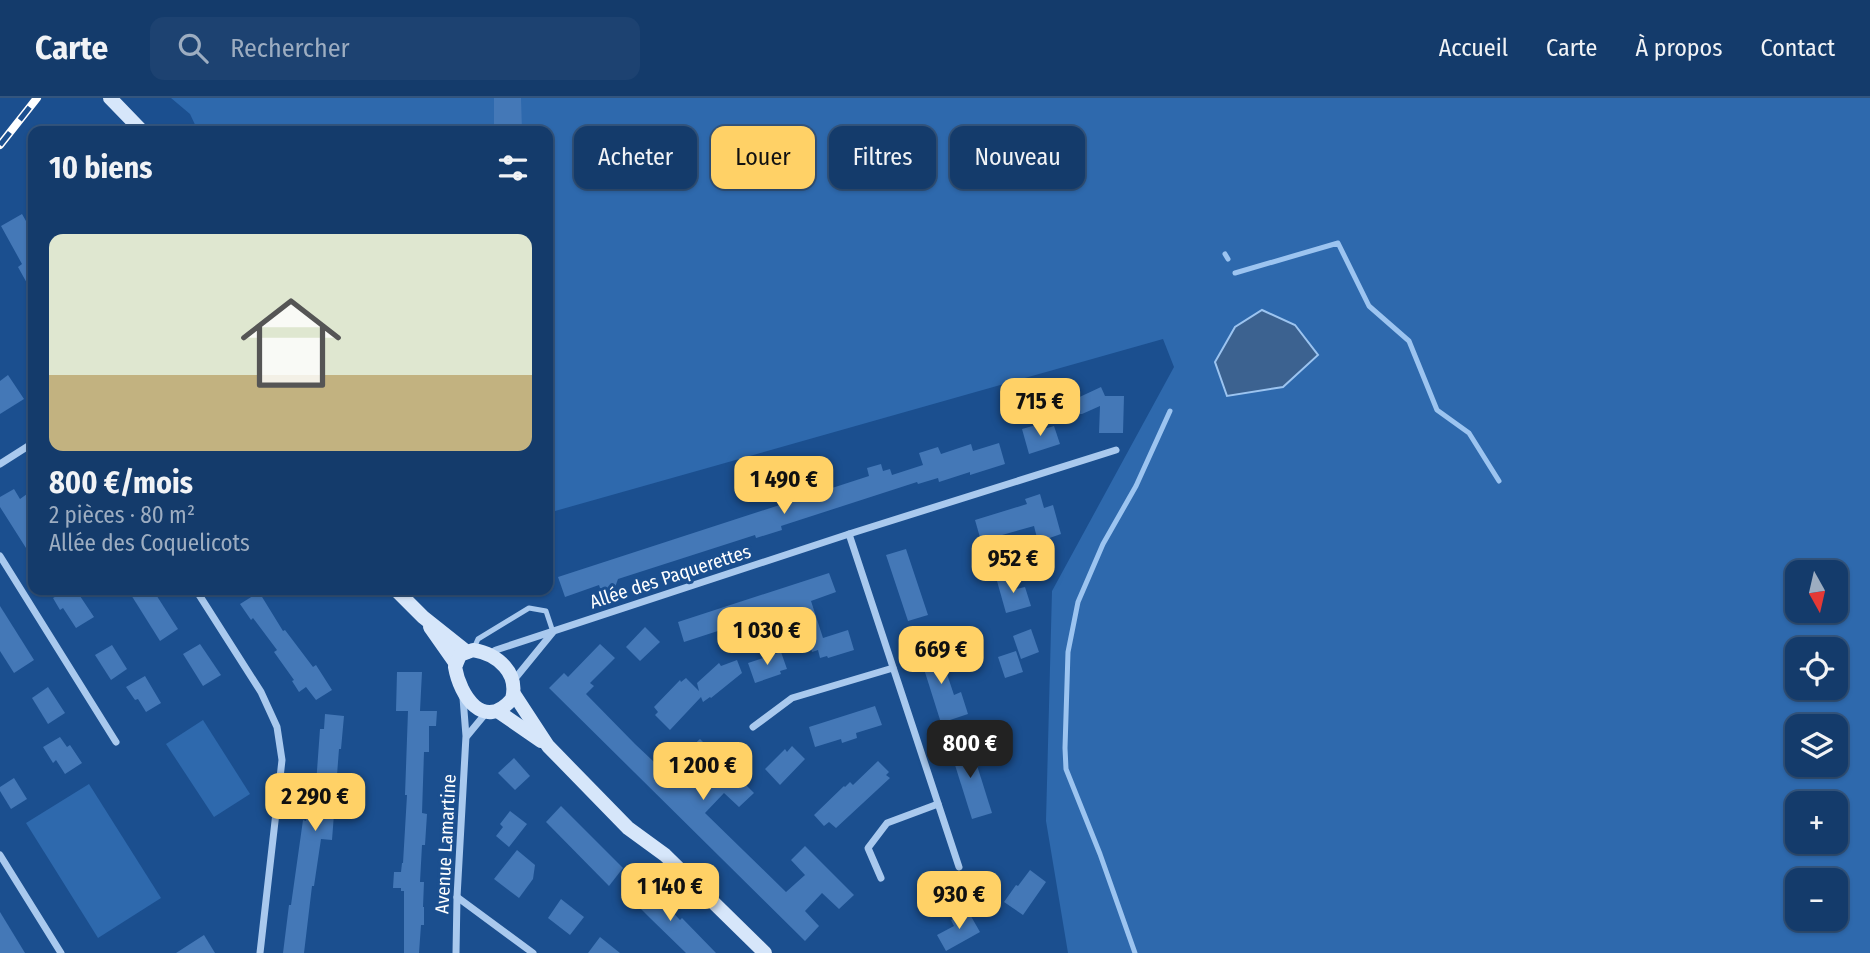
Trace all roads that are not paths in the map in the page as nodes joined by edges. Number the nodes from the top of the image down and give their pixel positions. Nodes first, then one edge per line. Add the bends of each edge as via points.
1 (110, 98) edge
2 (137, 126) edge
3 (28, 446) edge
4 (1116, 450) dead end
5 (0, 464) edge
6 (849, 534) junction
7 (0, 556) edge
8 (199, 595) edge
9 (401, 595) edge
10 (423, 617) junction
11 (553, 632) junction
12 (470, 651) junction
13 (490, 654) junction
14 (456, 664) junction
15 (893, 668) junction
16 (514, 687) junction
17 (463, 694) junction
18 (493, 712) junction
19 (753, 727) dead end
20 (466, 736) junction
21 (116, 742) dead end
22 (548, 746) junction
23 (938, 804) junction
24 (0, 855) edge
25 (960, 867) dead end
26 (881, 878) dead end
27 (457, 897) junction
28 (61, 953) edge
29 (260, 953) edge
30 (456, 953) edge
31 (533, 953) edge
32 (765, 953) edge

1 - 2 street
3 - 5 street
4 - 6 street, Allée des Paquerettes
6 - 11 street, Allée des Paquerettes
6 - 15 street
7 - 21 street
8 - 29 street via 261,692 277,727 282,760
9 - 10 street
10 - 12 street
10 - 14 street
11 - 12 lane via 546,611 529,608 478,639
11 - 13 street, Allée des Paquerettes
11 - 16 street
12 - 13 street
12 - 14 street via 460,655
13 - 16 street via 508,670
14 - 17 street
15 - 19 street via 792,698
15 - 23 street
16 - 18 street via 512,699
16 - 22 street
17 - 18 street via 477,708
17 - 20 street, Avenue Lamartine
18 - 20 street
18 - 22 street
20 - 27 street, Avenue Lamartine
22 - 32 street via 628,828 665,855
23 - 25 street
23 - 26 street via 887,823 868,848
24 - 28 street
27 - 30 street, Avenue Lamartine
27 - 31 street

